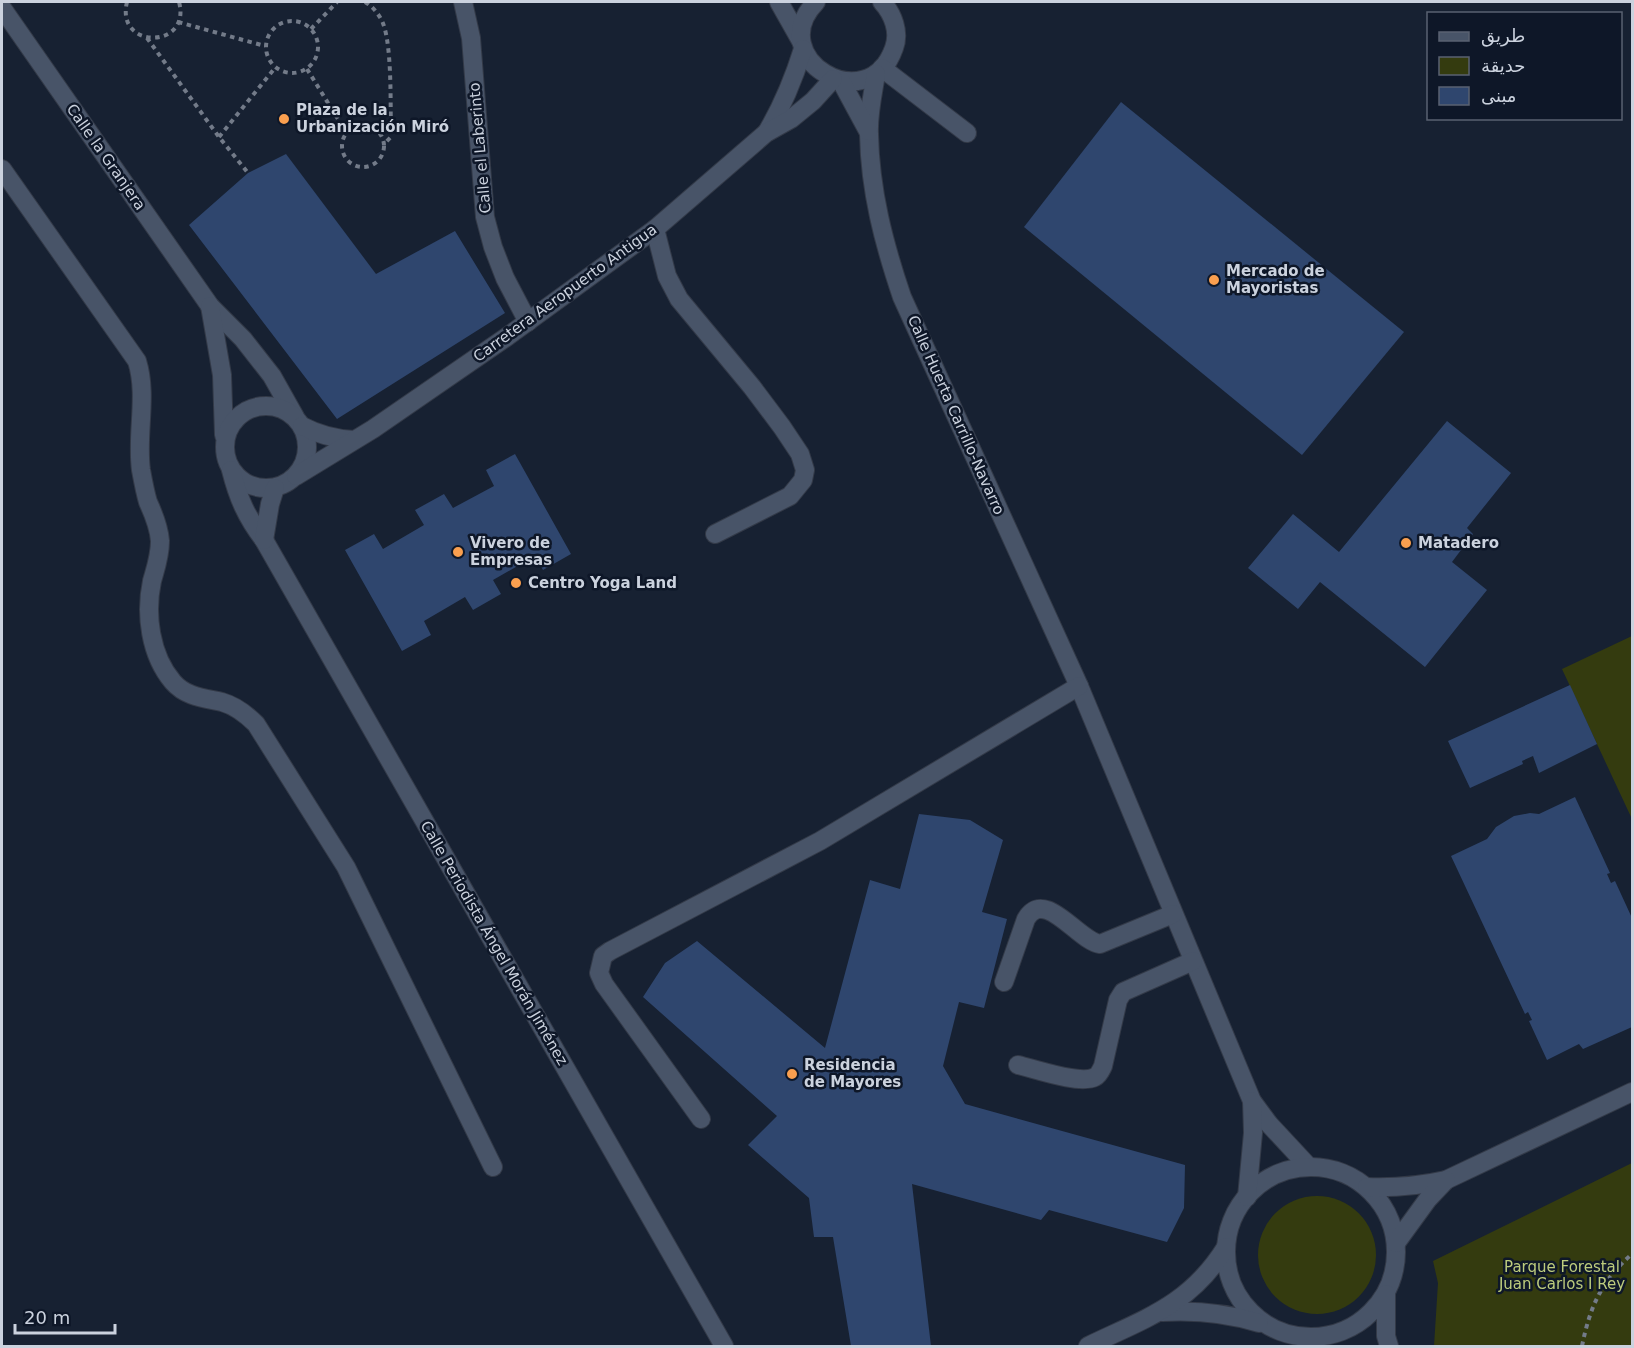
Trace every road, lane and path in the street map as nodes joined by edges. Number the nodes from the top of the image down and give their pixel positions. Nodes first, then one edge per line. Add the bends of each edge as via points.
1 (127, 2) edge
2 (179, 2) edge
3 (337, 2) edge
4 (365, 2) edge
5 (463, 2) edge
6 (779, 2) edge
7 (816, 2) edge
8 (889, 4) edge
9 (2, 8) edge
10 (178, 22) junction
11 (311, 29) junction
12 (147, 38) junction
13 (802, 45) junction
14 (265, 46) junction
15 (275, 68) junction
16 (307, 69) junction
17 (879, 71) junction
18 (837, 80) junction
19 (346, 132) junction
20 (766, 133) junction
21 (869, 133) junction
22 (967, 133) dead end
23 (219, 137) junction
24 (384, 144) junction
25 (2, 169) edge
26 (248, 173) dead end
27 (655, 229) junction
28 (210, 306) junction
29 (528, 322) junction
30 (298, 422) junction
31 (354, 440) junction
32 (224, 444) junction
33 (231, 470) junction
34 (296, 476) junction
35 (275, 488) junction
36 (715, 534) dead end
37 (264, 540) junction
38 (1079, 686) junction
39 (1173, 914) junction
40 (1193, 961) junction
41 (1004, 982) dead end
42 (1018, 1065) dead end
43 (1632, 1092) edge
44 (1252, 1101) junction
45 (701, 1119) dead end
46 (493, 1167) dead end
47 (1309, 1167) junction
48 (1446, 1180) junction
49 (1367, 1187) junction
50 (1247, 1197) junction
51 (1396, 1243) junction
52 (1226, 1247) junction
53 (1632, 1254) edge
54 (1386, 1294) junction
55 (1160, 1312) junction
56 (1267, 1325) junction
57 (1315, 1342) edge
58 (724, 1347) edge
59 (1088, 1347) edge
60 (1389, 1347) edge
61 (1582, 1347) edge

1 - 12 path via 127,21
2 - 10 path
3 - 11 path
4 - 24 path via 382,20 388,46 391,137
5 - 29 street, Calle el Laberinto via 471,38 485,217 505,278
6 - 13 street
7 - 13 street, Carretera Aeropuerto Antigua via 802,24
8 - 17 street, Calle Huerta Carrillo-Navarro via 896,39 890,58
9 - 28 street, Calle la Granjera
10 - 12 path via 165,36
10 - 14 path
11 - 14 path via 295,21 286,22 271,31
11 - 16 path via 318,46
12 - 23 path
13 - 18 street via 815,68
13 - 20 street, Carretera Aeropuerto Antigua via 786,97
14 - 15 path
15 - 16 path via 291,74
15 - 23 path
16 - 19 path
17 - 18 street via 859,81
17 - 21 street, Calle Huerta Carrillo-Navarro
17 - 22 street
18 - 20 street, Carretera Aeropuerto Antigua via 791,119
18 - 21 street, Calle Huerta Carrillo-Navarro
19 - 24 path via 366,124 379,131
19 - 24 path via 342,152 356,166 376,162
20 - 27 street, Carretera Aeropuerto Antigua
21 - 38 street, Calle Huerta Carrillo-Navarro via 878,215 902,297
23 - 26 path
25 - 46 street via 137,361 142,389 141,471 160,540 149,606 155,649 162,667 188,694 223,703 247,715 264,736 346,867
27 - 29 street, Carretera Aeropuerto Antigua
27 - 36 street via 667,276 680,299 770,411 800,454 805,470 803,480 790,496
28 - 30 street, Calle la Granjera via 272,376
28 - 32 street, Calle la Granjera via 222,375
29 - 31 street, Carretera Aeropuerto Antigua
30 - 31 street via 318,434
30 - 32 street via 284,410 257,406 234,420
30 - 34 street via 307,439 307,452
31 - 34 street, Carretera Aeropuerto Antigua
32 - 33 street
33 - 35 street via 243,482
33 - 37 street, Calle Periodista Ángel Morán Jiménez via 248,519
34 - 35 street
35 - 37 street
37 - 58 street, Calle Periodista Ángel Morán Jiménez
38 - 39 street, Calle Huerta Carrillo-Navarro
38 - 45 street via 820,841 603,956 599,973 604,984
39 - 40 street, Calle Huerta Carrillo-Navarro
39 - 41 street via 1100,944 1052,911 1036,909 1026,919
40 - 42 street via 1123,992 1103,1066 1094,1078 1078,1079
40 - 44 street, Calle Huerta Carrillo-Navarro
43 - 48 street
44 - 47 street
44 - 50 street
47 - 49 street via 1337,1171
47 - 50 street via 1286,1171 1265,1181
48 - 49 street via 1421,1186
48 - 51 street
49 - 51 street via 1391,1222
50 - 52 street via 1236,1212
51 - 54 street via 1395,1267
52 - 55 street via 1198,1285
52 - 56 street via 1226,1263 1236,1292 1244,1305
53 - 61 path via 1602,1285 1592,1306
54 - 57 street via 1372,1313 1353,1327
54 - 60 street
55 - 56 street via 1214,1313
55 - 59 street
56 - 57 street

